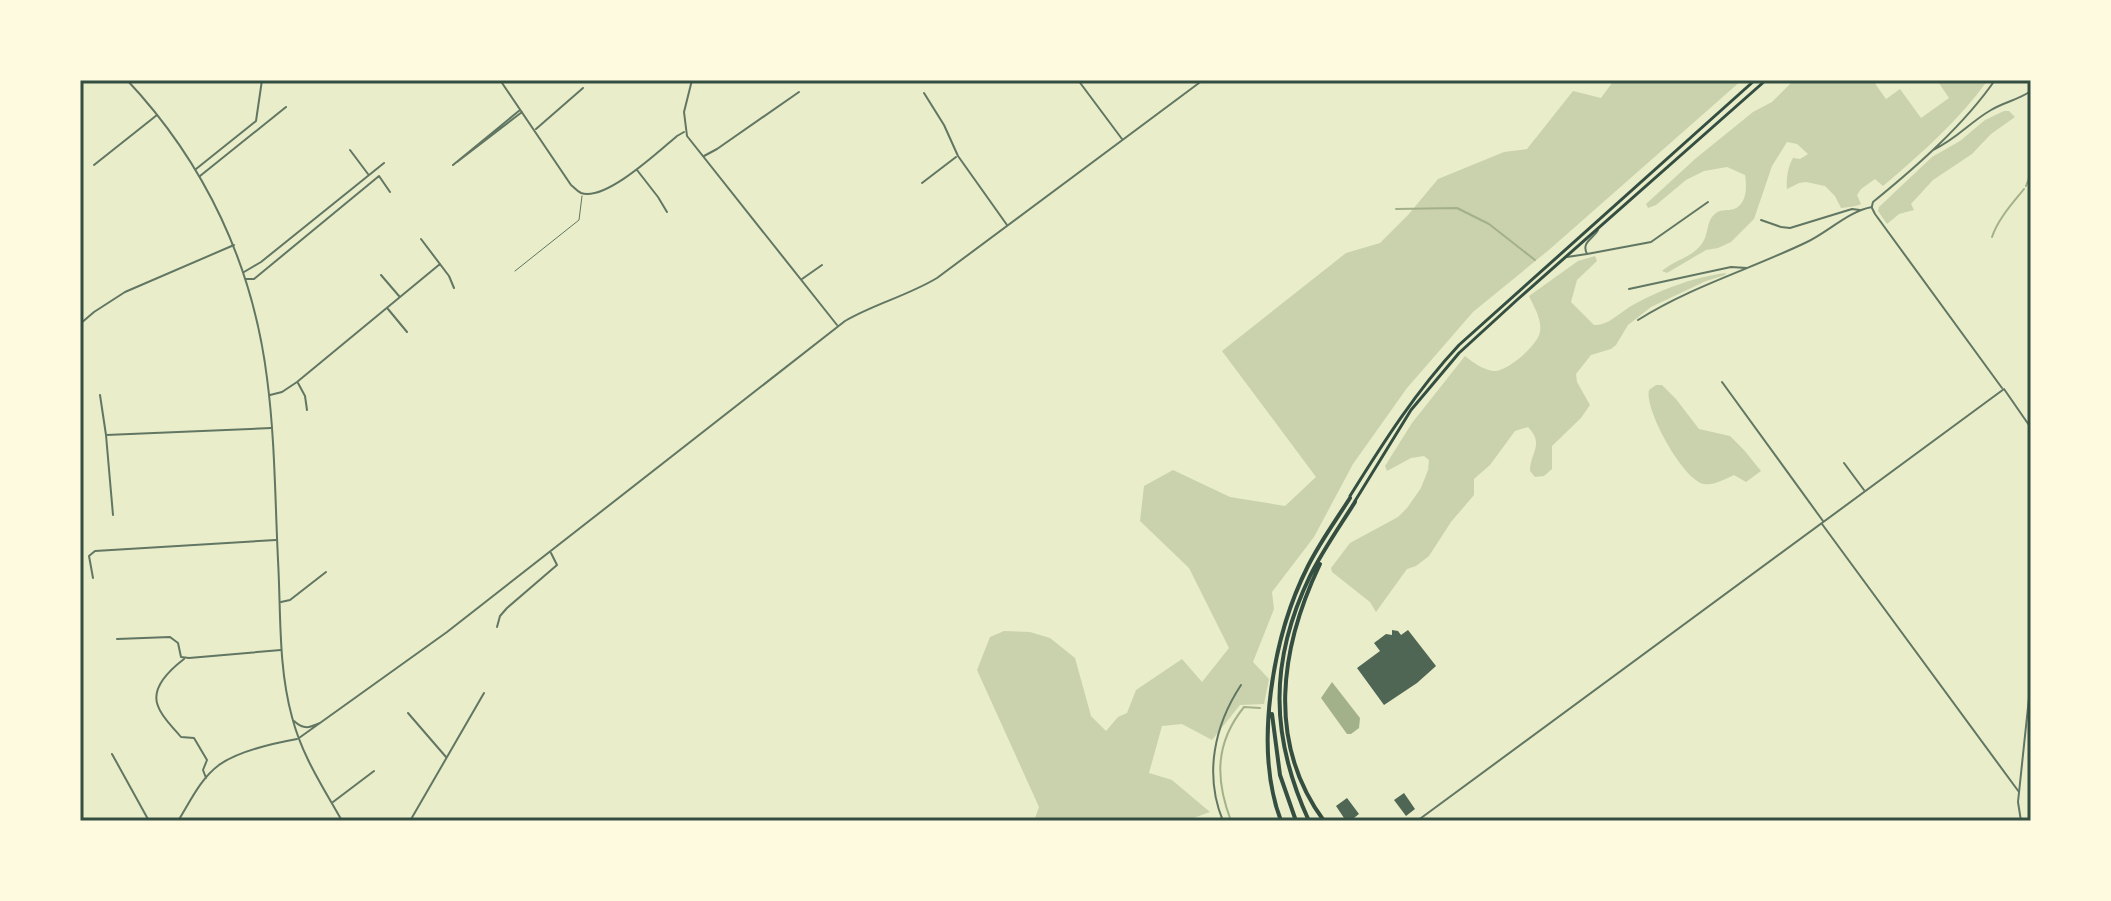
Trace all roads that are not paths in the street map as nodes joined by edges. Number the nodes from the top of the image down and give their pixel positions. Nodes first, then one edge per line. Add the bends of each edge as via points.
1 (127, 80) edge
2 (262, 80) edge
3 (692, 80) edge
4 (1078, 80) edge
5 (1203, 80) edge
6 (1755, 80) edge
7 (1766, 80) edge
8 (1995, 80) edge
9 (503, 81) edge
10 (583, 88) dead end
11 (2031, 91) edge
12 (799, 92) dead end
13 (924, 93) dead end
14 (286, 107) dead end
15 (522, 111) junction
16 (157, 114) junction
17 (535, 129) junction
18 (685, 132) junction
19 (1123, 140) junction
20 (350, 150) dead end
21 (1929, 152) junction
22 (703, 156) junction
23 (958, 156) junction
24 (384, 163) dead end
25 (94, 165) dead end
26 (196, 169) junction
27 (636, 169) junction
28 (369, 175) junction
29 (200, 176) junction
30 (922, 183) dead end
31 (390, 192) dead end
32 (582, 193) junction
33 (1708, 202) dead end
34 (1872, 207) junction
35 (1861, 210) junction
36 (667, 212) dead end
37 (1761, 220) dead end
38 (1007, 226) junction
39 (1600, 227) junction
40 (421, 239) dead end
41 (234, 245) junction
42 (1587, 254) junction
43 (1566, 257) junction
44 (440, 264) junction
45 (822, 265) dead end
46 (1748, 269) junction
47 (515, 271) dead end
48 (244, 272) junction
49 (381, 275) dead end
50 (246, 279) junction
51 (801, 280) junction
52 (454, 288) dead end
53 (1629, 289) dead end
54 (400, 297) junction
55 (387, 308) junction
56 (1638, 320) dead end
57 (80, 324) edge
58 (838, 326) junction
59 (407, 332) dead end
60 (297, 382) junction
61 (1722, 382) dead end
62 (2004, 389) junction
63 (100, 395) dead end
64 (269, 395) junction
65 (307, 410) dead end
66 (271, 428) junction
67 (2031, 428) edge
68 (106, 435) junction
69 (1844, 463) dead end
70 (1865, 491) junction
71 (1352, 500) junction
72 (113, 515) dead end
73 (1823, 523) junction
74 (1337, 530) junction
75 (277, 540) junction
76 (550, 552) junction
77 (326, 572) dead end
78 (93, 578) dead end
79 (280, 602) junction
80 (497, 627) dead end
81 (117, 639) dead end
82 (282, 650) junction
83 (185, 658) junction
84 (2031, 679) edge
85 (1241, 685) dead end
86 (484, 693) dead end
87 (1272, 696) junction
88 (408, 713) dead end
89 (293, 720) junction
90 (325, 721) junction
91 (299, 738) junction
92 (112, 754) dead end
93 (447, 758) junction
94 (374, 771) dead end
95 (206, 778) junction
96 (2019, 793) junction
97 (332, 802) junction
98 (149, 821) edge
99 (178, 821) edge
100 (342, 821) edge
101 (410, 821) edge
102 (1223, 821) edge
103 (1281, 821) edge
104 (1296, 821) edge
105 (1309, 821) edge
106 (1324, 821) edge
107 (1417, 821) edge
108 (2021, 821) edge

1 - 16 street
2 - 26 street via 256,121
3 - 18 street
4 - 19 street
5 - 19 street
6 - 71 highway via 1459,345 1402,414
7 - 39 highway
8 - 21 street
9 - 15 street
10 - 17 street
11 - 21 street via 1991,110
12 - 22 street
13 - 23 street
14 - 29 street
15 - 15 street via 461,156 453,165
15 - 17 street
16 - 25 street
16 - 26 street
17 - 32 street via 571,185
18 - 22 street
18 - 27 street
19 - 38 street
20 - 28 street
21 - 34 street
22 - 51 street
23 - 30 street
23 - 38 street
24 - 28 street
26 - 29 street
27 - 32 street via 605,189
27 - 36 street
28 - 48 street
29 - 41 street
31 - 50 street via 379,176 254,279
32 - 47 lane via 579,220
33 - 42 street via 1651,242
34 - 35 street
34 - 62 street
35 - 37 street via 1790,228
35 - 46 street
38 - 58 street via 918,289
39 - 42 street via 1584,247
39 - 43 highway
40 - 44 street
41 - 48 street
41 - 57 street via 125,292
42 - 43 street
43 - 71 highway via 1477,336 1429,388
44 - 52 street
44 - 54 street
45 - 51 street
46 - 53 street via 1731,267
46 - 56 street
48 - 50 street
49 - 54 street
50 - 64 street
51 - 58 street
54 - 55 street
55 - 59 street
55 - 60 street
58 - 76 street
60 - 64 street
60 - 65 street
61 - 73 street
62 - 67 street
62 - 70 street
63 - 68 street
64 - 66 street
66 - 68 street
66 - 75 street
68 - 72 street
69 - 70 street
70 - 73 street
71 - 74 highway
71 - 87 highway via 1309,563 1297,592 1279,644
73 - 96 street
73 - 107 street
74 - 105 highway via 1297,608 1279,692 1285,759
74 - 106 highway via 1296,622 1285,688 1295,766
75 - 78 street via 95,551 89,556
75 - 79 street
76 - 80 street via 557,562 554,568 507,608
76 - 90 street
77 - 79 street
79 - 82 street
81 - 83 street via 170,637
82 - 83 street
82 - 89 street
83 - 95 street via 165,675 156,703 181,737 194,738 200,745 207,760
84 - 96 street
85 - 102 street via 1223,717 1214,752 1214,789
86 - 93 street
87 - 103 highway via 1269,755
87 - 104 highway via 1280,775
88 - 93 street
89 - 90 street via 306,728
89 - 91 street
90 - 91 street
91 - 95 street via 234,757
91 - 97 street
92 - 98 street
93 - 101 street
94 - 97 street
95 - 99 street
96 - 108 street
97 - 100 street

